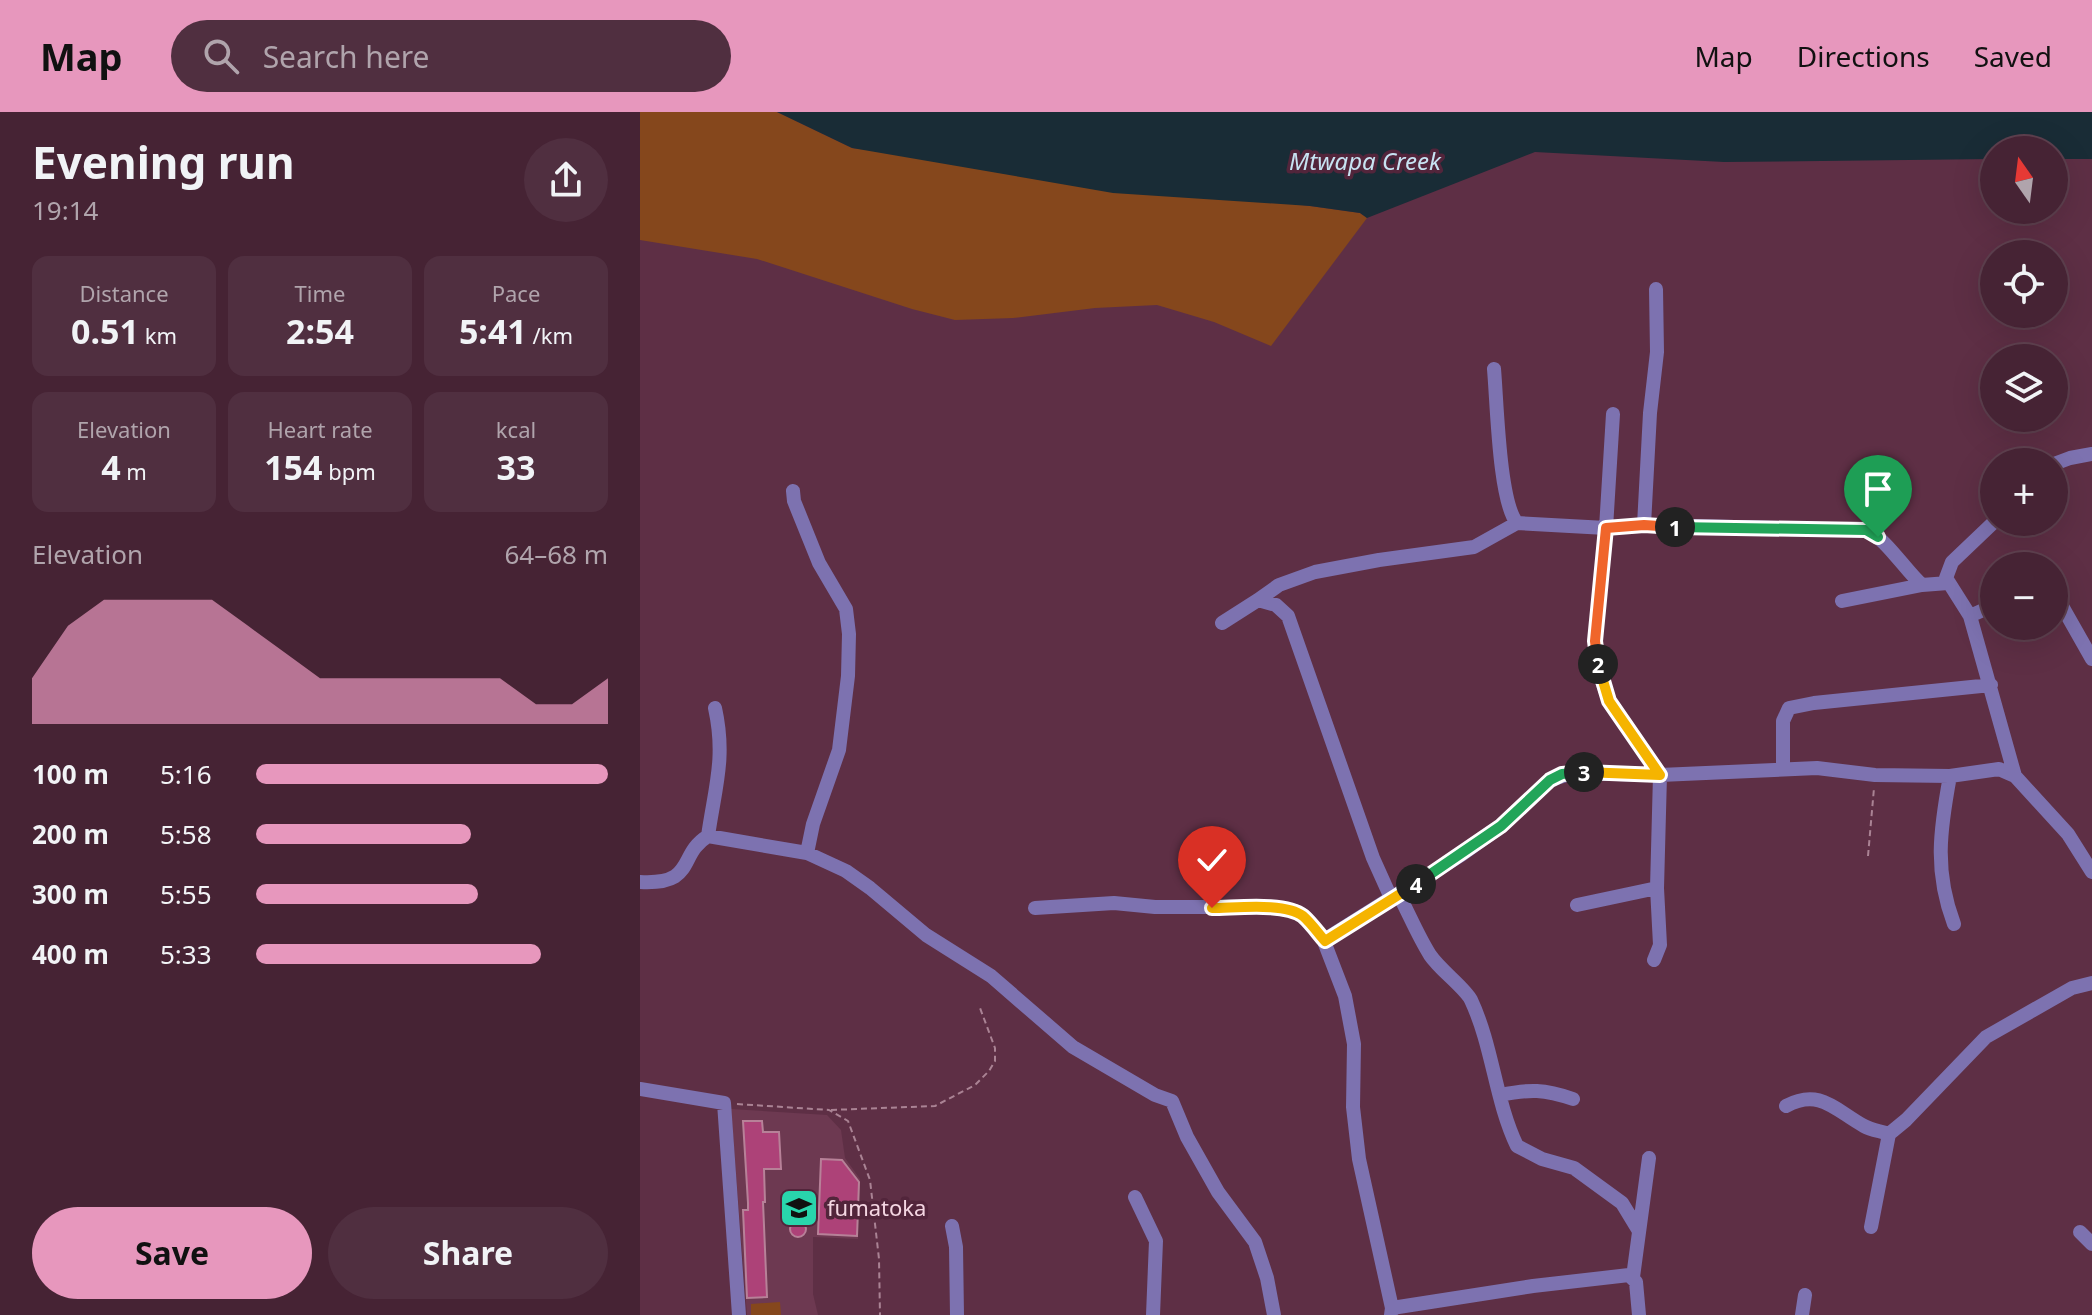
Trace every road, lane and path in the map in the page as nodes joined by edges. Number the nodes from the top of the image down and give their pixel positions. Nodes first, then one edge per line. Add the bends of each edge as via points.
1 (1656, 289) dead end
2 (1494, 369) dead end
3 (1613, 414) dead end
4 (2092, 454) edge
5 (2068, 460) edge
6 (793, 491) dead end
7 (1517, 523) junction
8 (1644, 525) junction
9 (1606, 528) junction
10 (1980, 535) edge
11 (1948, 583) junction
12 (1922, 585) junction
13 (1258, 600) junction
14 (1842, 601) dead end
15 (1980, 611) edge
16 (1970, 616) junction
17 (2068, 617) edge
18 (1222, 623) dead end
19 (2092, 659) edge
20 (1991, 685) junction
21 (715, 708) dead end
22 (1783, 769) junction
23 (1660, 775) junction
24 (1875, 775) junction
25 (1950, 776) junction
26 (2015, 776) junction
27 (708, 836) junction
28 (807, 853) junction
29 (1868, 856) dead end
30 (2092, 872) edge
31 (640, 882) edge
32 (1657, 888) junction
33 (1395, 897) junction
34 (1577, 905) dead end
35 (1035, 908) dead end
36 (1954, 924) dead end
37 (1325, 941) junction
38 (1654, 960) dead end
39 (2092, 983) edge
40 (980, 1008) dead end
41 (640, 1089) edge
42 (1500, 1095) junction
43 (1573, 1099) dead end
44 (724, 1103) junction
45 (1786, 1106) dead end
46 (829, 1110) junction
47 (1889, 1134) junction
48 (1649, 1158) dead end
49 (1135, 1197) dead end
50 (952, 1226) dead end
51 (1871, 1227) dead end
52 (1639, 1231) junction
53 (2080, 1232) dead end
54 (2092, 1244) edge
55 (1633, 1277) junction
56 (1805, 1295) dead end
57 (1392, 1312) edge
58 (739, 1315) edge
59 (880, 1315) edge
60 (957, 1315) edge
61 (1153, 1315) edge
62 (1274, 1315) edge
63 (1639, 1315) edge
64 (1802, 1315) edge

1 - 8 street via 1657,352
2 - 7 street via 1504,489
3 - 9 street
4 - 5 street
6 - 28 street via 819,563 849,620 839,750
7 - 9 street
7 - 13 street via 1474,547 1315,572 1279,585
8 - 9 street
8 - 12 street via 1872,531
9 - 23 street via 1595,641 1600,676 1609,701
10 - 11 street via 1952,562
11 - 12 street
11 - 16 street
12 - 14 street
13 - 18 street
13 - 33 street via 1276,605 1288,616 1373,858
15 - 16 street
16 - 20 street
17 - 19 street
20 - 22 street via 1789,708 1783,721
20 - 26 street
21 - 27 street via 721,764
22 - 23 street
22 - 24 street
23 - 32 street
23 - 33 street via 1572,773 1550,780 1501,826
24 - 25 street
24 - 29 path
25 - 26 street via 1999,769
25 - 36 street via 1940,862
26 - 30 street via 2068,834
27 - 28 street
27 - 31 street via 674,877
28 - 62 street via 870,888 926,935 1000,983 1073,1047 1172,1101 1218,1192 1255,1242
32 - 34 street
32 - 38 street via 1660,945
33 - 37 street
33 - 42 street via 1430,954 1469,995
35 - 37 street via 1114,903 1269,907 1295,911
37 - 57 street via 1345,996 1354,1044 1359,1159
39 - 47 street via 2072,988 1986,1037
40 - 46 path via 995,1061 975,1085 935,1106
41 - 44 street
42 - 43 street via 1532,1089
42 - 52 street via 1517,1146 1574,1168 1622,1203
44 - 46 path
44 - 58 street
45 - 47 street via 1815,1098
46 - 59 path via 848,1121 870,1180
47 - 51 street
48 - 52 street
49 - 61 street via 1156,1241
50 - 60 street
52 - 55 street
53 - 54 street
55 - 57 street via 1533,1286
55 - 63 street
56 - 64 street

